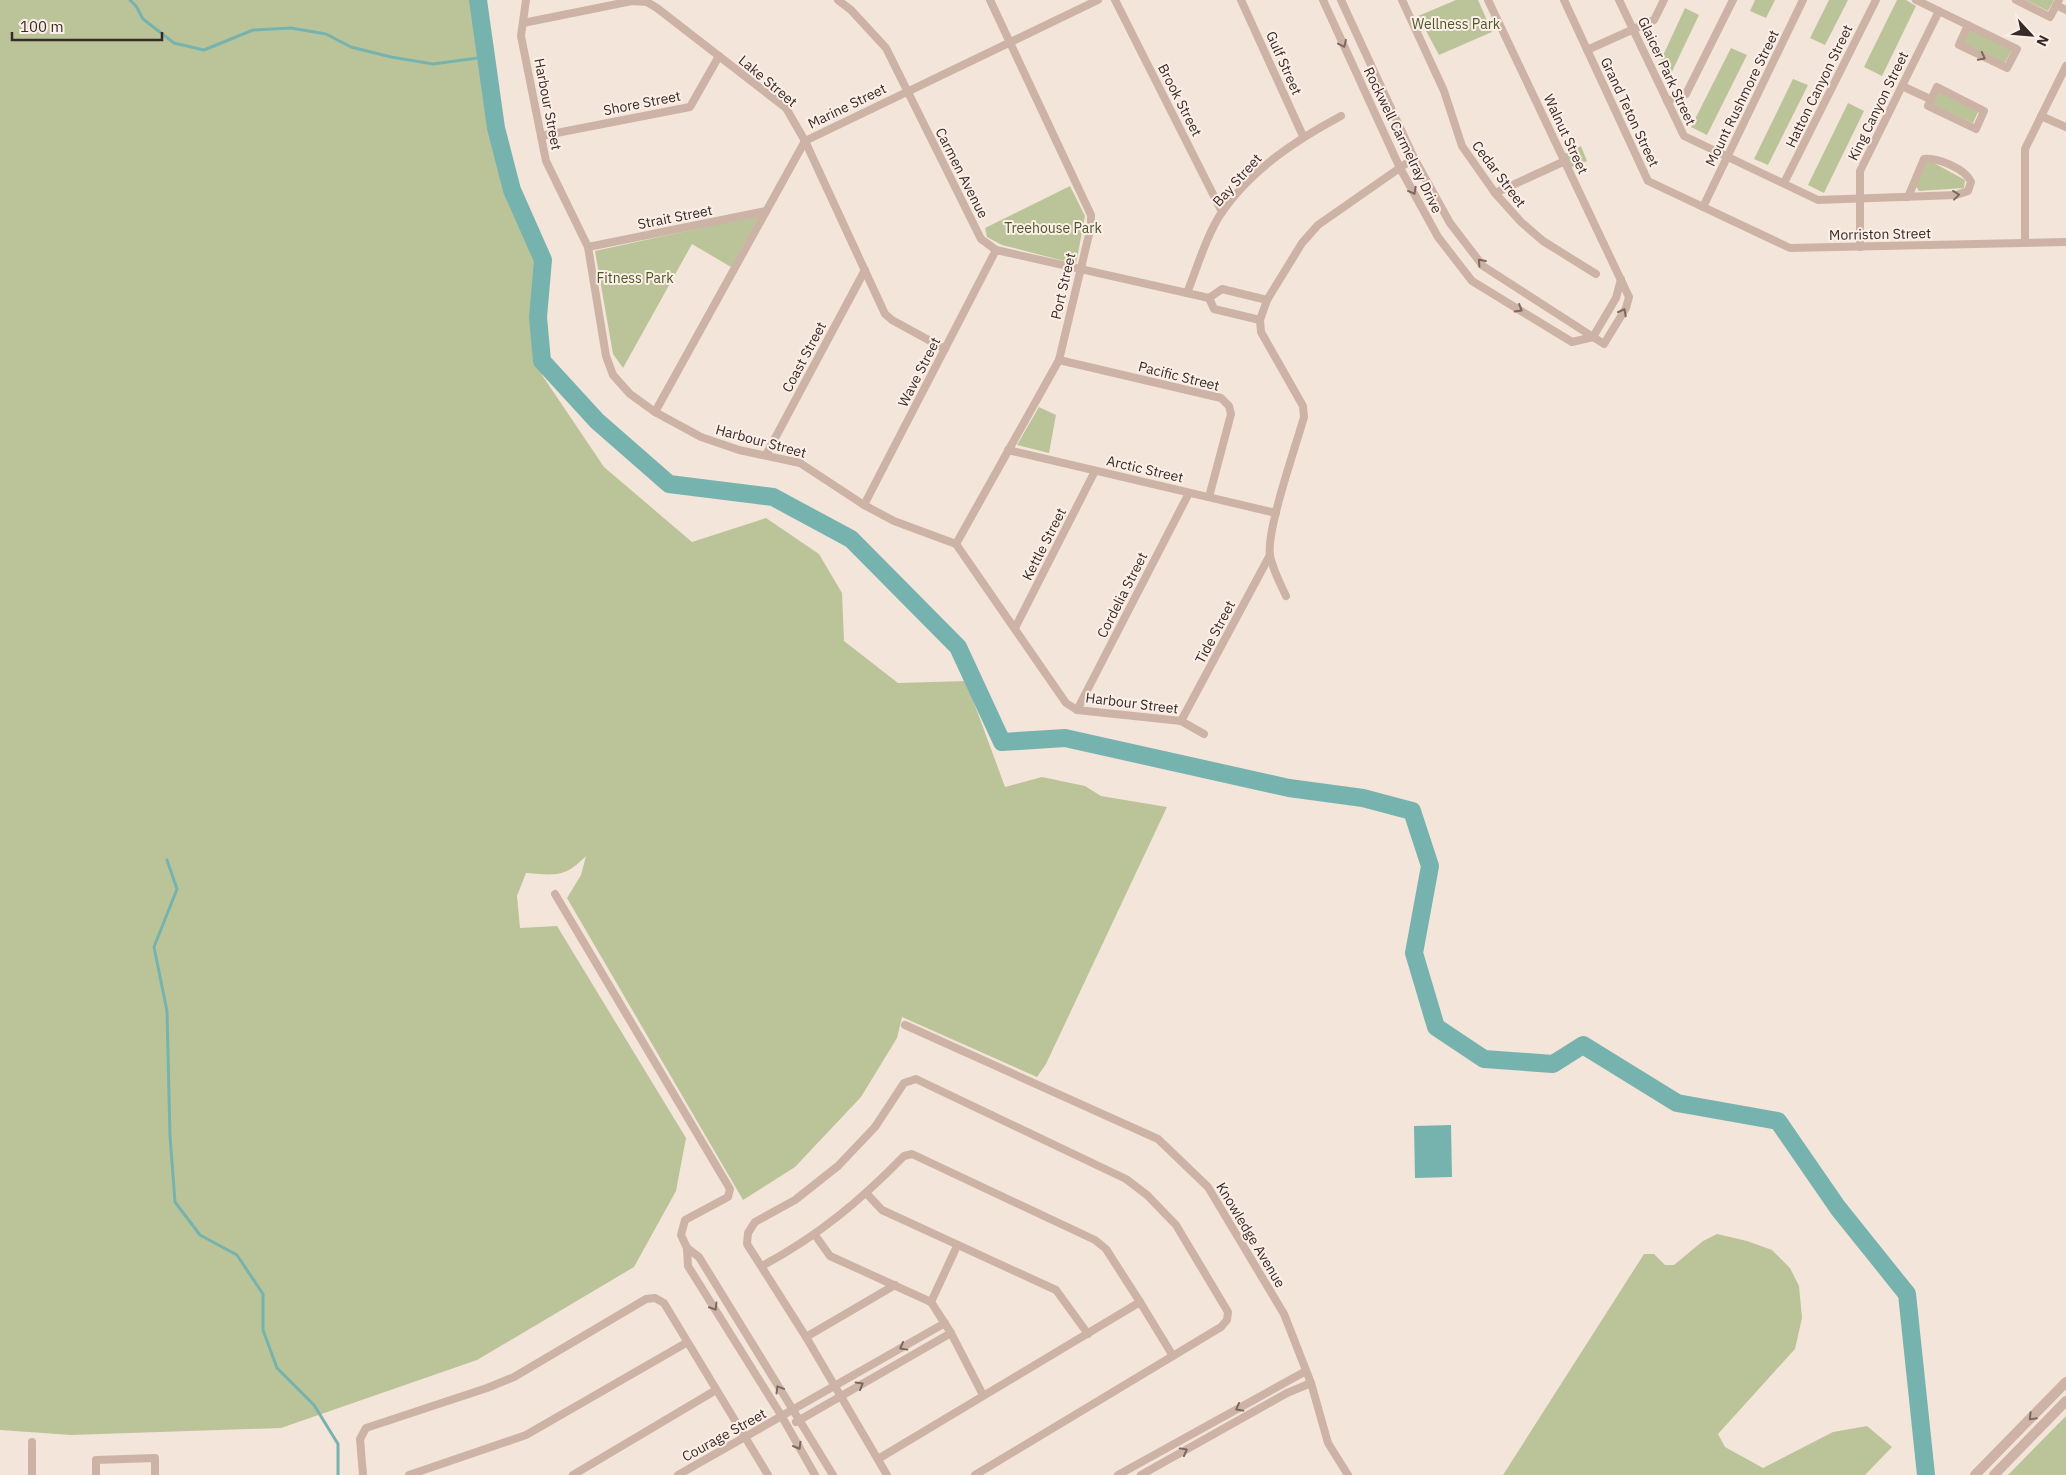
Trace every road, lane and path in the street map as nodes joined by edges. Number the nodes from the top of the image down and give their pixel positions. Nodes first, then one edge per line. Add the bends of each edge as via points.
1 (526, 0) edge
2 (838, 0) edge
3 (990, 0) edge
4 (1098, 0) edge
5 (1115, 0) edge
6 (1241, 0) edge
7 (1323, 0) edge
8 (1341, 0) edge
9 (1402, 0) edge
10 (1488, 0) edge
11 (1564, 0) edge
12 (1619, 0) edge
13 (1664, 0) edge
14 (1733, 0) edge
15 (1803, 0) edge
16 (1876, 0) edge
17 (1916, 0) edge
18 (2016, 0) edge
19 (2057, 2) edge
20 (2066, 10) edge
21 (1939, 11) junction
22 (523, 23) junction
23 (1968, 25) junction
24 (1634, 31) junction
25 (1010, 42) junction
26 (1587, 50) junction
27 (719, 56) junction
28 (2066, 66) edge
29 (1902, 86) junction
30 (906, 91) junction
31 (1930, 99) junction
32 (1667, 101) junction
33 (1341, 116) dead end
34 (2041, 116) junction
35 (2066, 127) edge
36 (541, 136) junction
37 (1303, 136) junction
38 (805, 141) junction
39 (1728, 156) junction
40 (1414, 158) junction
41 (1565, 161) junction
42 (1400, 168) junction
43 (1784, 183) junction
44 (1495, 193) junction
45 (1908, 197) junction
46 (1860, 199) junction
47 (1703, 207) junction
48 (766, 211) junction
49 (1222, 212) junction
50 (2066, 242) edge
51 (2025, 243) junction
52 (588, 247) junction
53 (1860, 247) junction
54 (996, 250) junction
55 (1080, 269) junction
56 (864, 270) junction
57 (1596, 274) dead end
58 (1621, 278) junction
59 (1187, 293) junction
60 (1209, 298) junction
61 (1268, 300) junction
62 (1260, 320) junction
63 (1593, 337) junction
64 (945, 349) junction
65 (1058, 360) junction
66 (655, 412) junction
67 (1008, 450) junction
68 (766, 455) junction
69 (1095, 471) junction
70 (1189, 492) junction
71 (1209, 498) junction
72 (864, 505) junction
73 (1276, 513) junction
74 (956, 544) junction
75 (1270, 555) junction
76 (1286, 596) dead end
77 (1015, 628) junction
78 (1077, 710) junction
79 (1182, 721) junction
80 (1204, 734) dead end
81 (555, 894) dead end
82 (905, 1025) dead end
83 (867, 1194) junction
84 (816, 1236) junction
85 (957, 1246) junction
86 (687, 1248) junction
87 (762, 1266) junction
88 (894, 1285) junction
89 (931, 1302) junction
90 (1140, 1302) junction
91 (945, 1324) junction
92 (951, 1333) junction
93 (1088, 1334) junction
94 (806, 1337) junction
95 (686, 1343) junction
96 (1173, 1356) junction
97 (1306, 1371) junction
98 (2066, 1382) edge
99 (1311, 1383) junction
100 (834, 1385) junction
101 (716, 1390) junction
102 (983, 1395) junction
103 (840, 1397) junction
104 (2066, 1401) edge
105 (793, 1412) junction
106 (782, 1418) junction
107 (799, 1421) junction
108 (788, 1427) junction
109 (746, 1437) junction
110 (32, 1442) dead end
111 (878, 1459) junction
112 (32, 1475) edge
113 (96, 1475) edge
114 (155, 1475) edge
115 (362, 1475) edge
116 (409, 1475) edge
117 (573, 1475) edge
118 (678, 1475) edge
119 (768, 1475) edge
120 (815, 1475) edge
121 (833, 1475) edge
122 (887, 1475) edge
123 (974, 1475) edge
124 (1118, 1475) edge
125 (1141, 1475) edge
126 (1348, 1475) edge
127 (1975, 1475) edge
128 (1994, 1475) edge

1 - 22 street, Harbour Street
2 - 30 street, Carmen Avenue via 886,48
3 - 25 street, Port Street
4 - 25 street, Marine Street
5 - 49 street, Brook Street
6 - 37 street, Gulf Street
7 -> 42 street, Rockwell Carmelray Drive
8 - 40 street, Rockwell Carmelray Drive
9 - 44 street, Cedar Street via 1444,91 1462,146
10 - 41 street, Walnut Street
11 - 26 street, Grand Teton Street
12 - 24 street, Glaicer Park Street
13 - 24 street via 1654,20
14 - 32 street via 1686,94
15 - 39 street, Mount Rushmore Street
16 - 43 street, Hatton Canyon Street
17 - 21 street
18 - 19 street via 2050,17
19 - 20 street
21 - 23 street
21 - 29 street, King Canyon Street
22 - 27 street, Lake Street via 632,1 647,2
22 - 36 street, Harbour Street via 521,36
23 -> 23 street via 1959,45 2007,68 2017,49
24 - 26 street
24 - 32 street, Glaicer Park Street
25 - 30 street, Marine Street
25 - 55 street, Port Street via 1091,216
26 - 47 street, Grand Teton Street via 1648,180
27 - 36 street, Shore Street via 690,107
27 - 38 street, Lake Street via 786,108
28 - 34 street
29 - 31 street
29 - 46 street, King Canyon Street via 1860,171
30 - 38 street, Marine Street
30 - 54 street, Carmen Avenue via 981,239
31 - 31 street via 1928,107 1975,129 1984,114 1937,87
32 - 39 street, Glaicer Park Street via 1684,136
33 - 37 street, Bay Street
34 - 35 street
34 - 51 street via 2025,150
36 - 52 street, Harbour Street via 546,161
37 - 49 street, Bay Street via 1276,156
38 - 48 street, Marine Street
38 - 56 street, Lake Street
39 - 43 street, Glaicer Park Street
39 - 47 street, Mount Rushmore Street
40 - 42 street
63 -> 40 street, Rockwell Carmelray Drive via 1483,266 1450,223
41 - 44 street
41 - 58 street, Walnut Street
42 - 61 street via 1318,225 1302,243
42 -> 63 street, Rockwell Carmelray Drive via 1438,238 1472,281 1572,342
43 - 46 street, Glaicer Park Street via 1818,200
44 - 57 street, Cedar Street via 1543,241
45 -> 45 street, Glaicer Park Street via 1964,194 1971,182 1964,173 1938,160 1924,160
45 - 46 street, Glaicer Park Street
46 - 53 street, King Canyon Street
47 - 53 street, Morriston Street via 1790,248
48 - 52 street, Strait Street
48 - 66 street, Marine Street
49 - 59 street, Bay Street
50 - 51 street, Morriston Street
51 - 53 street, Morriston Street
52 - 66 street, Harbour Street via 613,375 630,394
54 - 55 street
54 - 64 street, Wave Street
55 - 59 street
55 - 65 street, Port Street
56 - 64 street, Lake Street via 885,314
56 - 68 street, Coast Street
58 - 63 street via 1616,298
63 -> 58 street, Walnut Street via 1604,344 1626,308 1629,297
59 - 60 street
60 - 61 street via 1222,289
60 - 62 street via 1214,308
61 - 62 street
62 - 73 street via 1261,332 1303,406 1304,417
64 - 72 street, Wave Street
65 - 67 street, Port Street
65 - 71 street, Pacific Street via 1221,398 1231,414
66 - 68 street, Harbour Street via 701,437 738,450
67 - 69 street, Arctic Street
67 - 74 street, Port Street
68 - 72 street, Harbour Street via 800,462
69 - 70 street, Arctic Street
69 - 77 street, Kettle Street
70 - 71 street, Arctic Street
70 - 78 street, Cordelia Street
71 - 73 street, Arctic Street
72 - 74 street, Harbour Street via 910,528
73 - 75 street
74 - 77 street, Harbour Street
75 - 76 street
75 - 79 street, Tide Street
77 - 78 street, Harbour Street via 1066,703
78 - 79 street, Harbour Street
79 - 80 street, Harbour Street
81 - 86 street via 730,1189 728,1197 685,1220 681,1235
82 - 97 street, Knowledge Avenue via 1158,1139 1208,1187 1284,1314
83 - 84 street
83 - 85 street via 882,1210
83 - 90 street via 904,1156 912,1154 1095,1240 1106,1249
84 - 87 street
84 - 88 street via 830,1256
85 - 89 street
85 - 93 street via 1056,1290
105 -> 86 street via 699,1257
86 -> 106 street via 688,1266
87 - 94 street
87 - 96 street via 747,1244 748,1233 755,1222 796,1200 838,1166 875,1127 904,1083 916,1079 1126,1179 1164,1211 1176,1225 1228,1312 1221,1327
88 - 89 street
88 - 94 street
89 - 91 street
90 - 93 street
90 - 96 street
91 - 92 street
91 -> 100 street, Courage Street
92 - 102 street
103 -> 92 street
93 - 102 street
94 - 100 street
95 - 101 street
95 - 115 street via 664,1304 655,1298 646,1299 514,1377 366,1428 360,1439
95 - 116 street via 526,1435
96 - 123 street
97 - 99 street, Knowledge Avenue
97 -> 124 street
98 -> 127 street
125 -> 99 street via 1287,1393
99 - 126 street, Knowledge Avenue via 1328,1443
100 - 103 street
100 - 105 street, Courage Street
101 - 109 street
101 - 117 street
102 - 111 street
103 - 107 street
103 - 111 street
104 - 128 street
105 - 106 street, Courage Street
105 - 107 street
106 - 108 street
106 - 109 street, Courage Street
107 - 108 street
107 - 121 street
108 -> 120 street
109 - 118 street, Courage Street
109 - 119 street
110 - 112 street
111 - 122 street
113 - 114 street via 96,1460 155,1458

